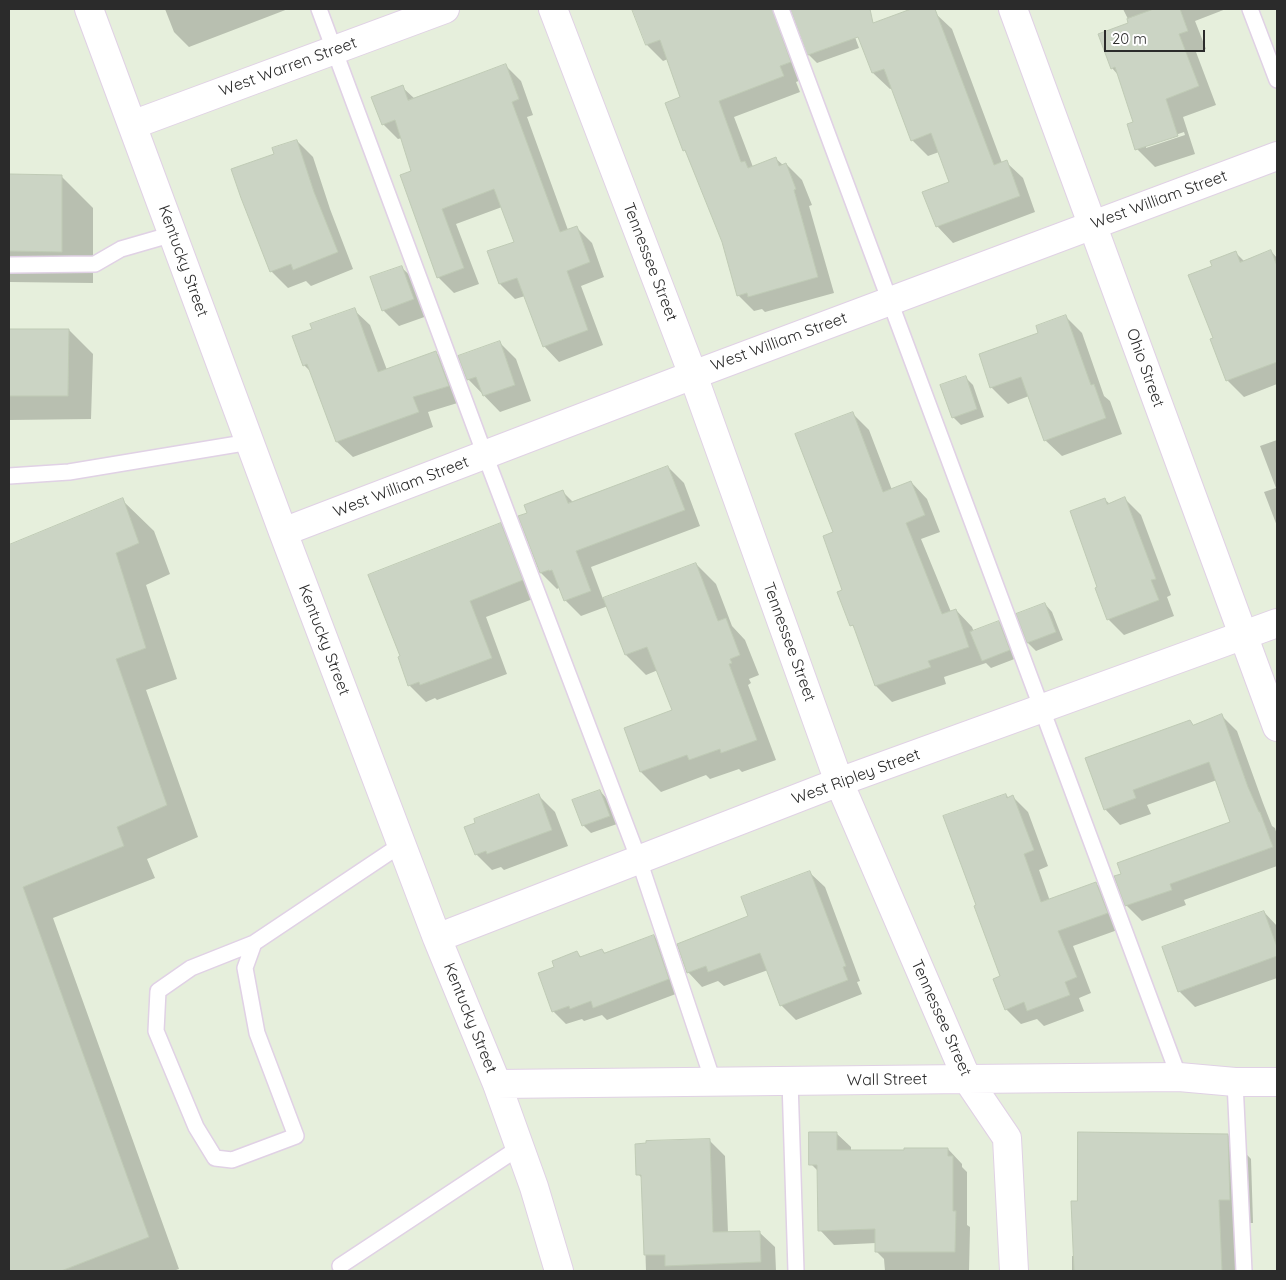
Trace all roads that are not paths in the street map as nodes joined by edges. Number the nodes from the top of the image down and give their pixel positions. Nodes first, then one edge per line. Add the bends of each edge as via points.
1 (89, 9) edge
2 (319, 9) edge
3 (445, 9) edge
4 (553, 9) edge
5 (781, 9) edge
6 (1013, 9) edge
7 (1250, 9) edge
8 (334, 50) junction
9 (1277, 80) edge
10 (132, 125) junction
11 (1277, 156) edge
12 (1093, 225) junction
13 (173, 234) junction
14 (9, 264) edge
15 (890, 301) junction
16 (693, 375) junction
17 (250, 442) junction
18 (485, 455) junction
19 (9, 476) edge
20 (283, 532) junction
21 (1277, 623) edge
22 (1243, 636) junction
23 (1042, 709) junction
24 (1277, 727) edge
25 (840, 782) junction
26 (402, 844) junction
27 (639, 860) junction
28 (437, 938) junction
29 (254, 943) junction
30 (1180, 1077) junction
31 (967, 1078) junction
32 (713, 1081) junction
33 (790, 1081) junction
34 (1235, 1082) junction
35 (1277, 1082) edge
36 (497, 1084) junction
37 (520, 1147) junction
38 (340, 1266) dead end
39 (559, 1271) edge
40 (796, 1271) edge
41 (1014, 1271) edge
42 (1244, 1271) edge

1 - 10 street, Kentucky Street
2 - 8 lane
3 - 8 street, West Warren Street
4 - 16 street, Tennessee Street
5 - 15 lane
6 - 12 street, Ohio Street
7 - 9 lane
8 - 10 street, West Warren Street
8 - 18 lane
10 - 13 street, Kentucky Street
11 - 12 street, West William Street
12 - 15 street, West William Street
12 - 22 street, Ohio Street
13 - 14 lane via 121,249 95,264
13 - 17 street, Kentucky Street
15 - 16 street, West William Street
15 - 23 lane
16 - 18 street, West William Street
16 - 25 street, Tennessee Street
17 - 19 lane via 68,472
17 - 20 street, Kentucky Street
18 - 20 street, West William Street
18 - 27 lane
20 - 26 street, Kentucky Street
21 - 22 street, West Ripley Street
22 - 23 street, West Ripley Street
22 - 24 street, Ohio Street
23 - 25 street, West Ripley Street
23 - 30 lane
25 - 27 street, West Ripley Street
25 - 31 street, Tennessee Street
26 - 28 street, Kentucky Street
26 - 29 lane
27 - 28 street, West Ripley Street
27 - 32 lane
28 - 36 street, Kentucky Street
29 - 29 lane via 191,968 158,991 156,1030 196,1126 216,1158 232,1160 296,1136 257,1033 245,968
30 - 31 street, Wall Street
30 - 34 street, Wall Street
31 - 33 street, Wall Street
31 - 41 street, Tennessee Street via 1007,1138
32 - 33 street, Wall Street
32 - 36 street, Wall Street
33 - 40 lane
34 - 35 street, Wall Street
34 - 42 lane
36 - 37 street, Kentucky Street
37 - 38 lane
37 - 39 street, Kentucky Street

